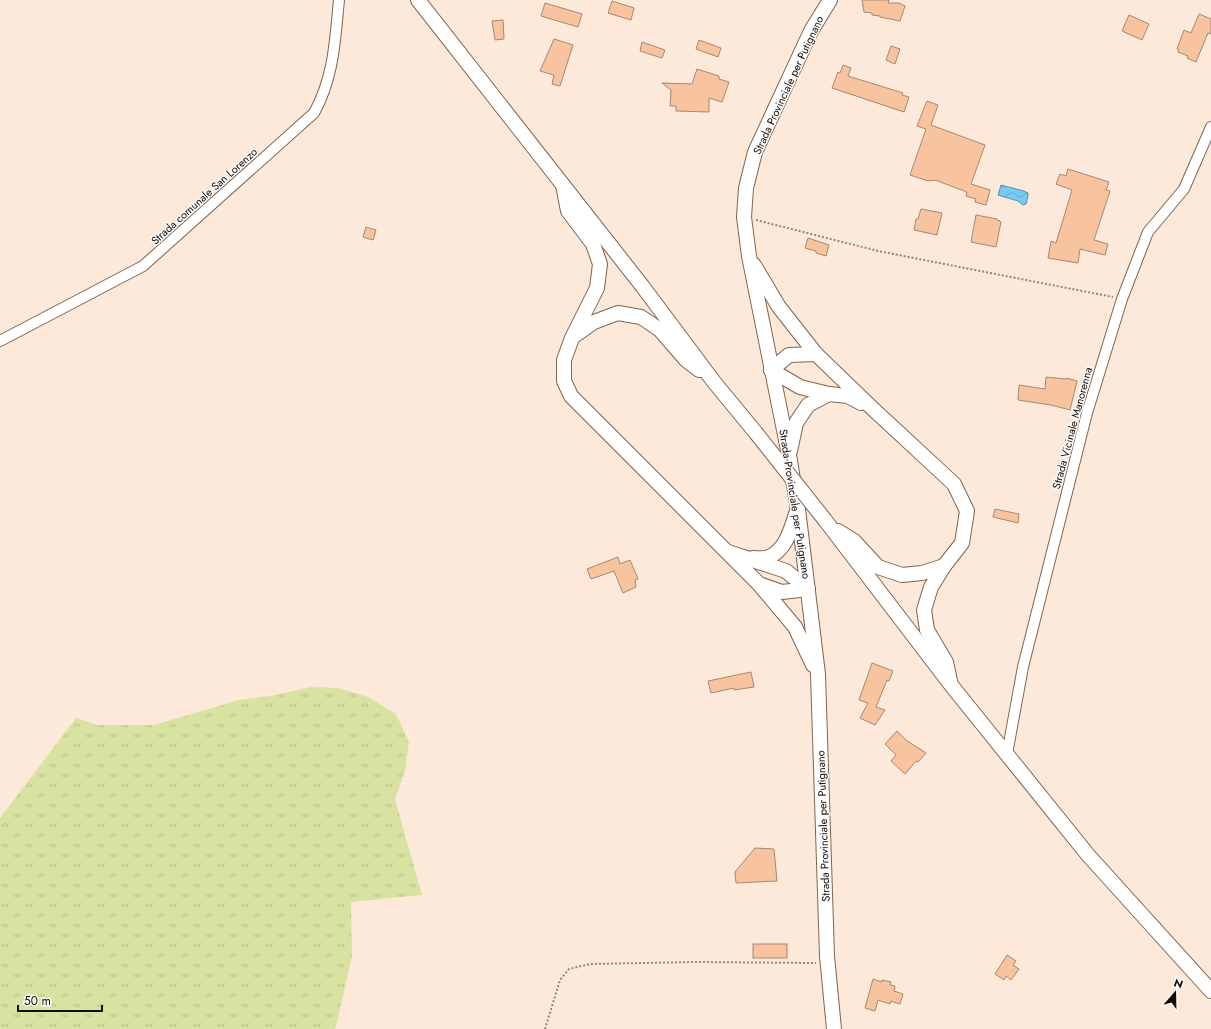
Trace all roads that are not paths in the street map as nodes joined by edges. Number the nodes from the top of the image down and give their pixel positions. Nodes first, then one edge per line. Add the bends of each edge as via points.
1 (339, 0) edge
2 (418, 0) edge
3 (830, 0) edge
4 (1211, 128) edge
5 (563, 185) junction
6 (748, 256) junction
7 (572, 338) junction
8 (0, 341) edge
9 (816, 354) junction
10 (771, 370) junction
11 (714, 382) junction
12 (829, 394) junction
13 (872, 408) junction
14 (789, 455) junction
15 (798, 509) junction
16 (827, 523) junction
17 (725, 550) junction
18 (749, 558) junction
19 (944, 566) junction
20 (759, 584) junction
21 (808, 589) junction
22 (818, 674) junction
23 (951, 685) junction
24 (1007, 754) junction
25 (1211, 991) edge
26 (834, 1029) edge

1 - 8 street, Strada comunale San Lorenzo via 328,80 314,113 144,266
2 - 5 main road
3 - 6 main road, Strada Provinciale per Putignano via 812,31 755,152 746,188 744,216
4 - 24 street, Strada Vicinale Manorenna via 1184,189 1148,232 1122,299 1087,413 1024,667
5 - 7 main road via 568,211 593,244 600,264 597,288
5 - 11 main road
6 - 9 main road via 779,307
6 - 10 main road, Strada Provinciale per Putignano
7 - 11 main road via 594,322 618,313 641,317 660,330 686,360
7 - 17 main road via 564,360 564,381 571,396
9 - 10 main road via 789,355
9 - 13 main road
10 - 12 main road via 800,387
10 - 14 main road, Strada Provinciale per Putignano
11 - 16 main road, bridge
12 - 13 main road via 848,396
12 - 14 main road via 808,405 796,423
13 - 19 main road via 954,484 967,512 962,543
14 - 15 main road, Strada Provinciale per Putignano
15 - 18 main road via 780,549 768,557
15 - 21 main road, Strada Provinciale per Putignano
16 - 19 main road via 854,541 878,567 902,575 922,573
16 - 23 main road
17 - 18 main road
17 - 20 main road
18 - 21 main road via 786,571
19 - 23 main road via 931,587 924,610 927,630 946,662
20 - 21 main road via 782,592
20 - 22 main road via 795,628
21 - 22 main road, Strada Provinciale per Putignano
22 - 26 main road, Strada Provinciale per Putignano via 828,963
23 - 24 main road
24 - 25 main road via 1088,855

